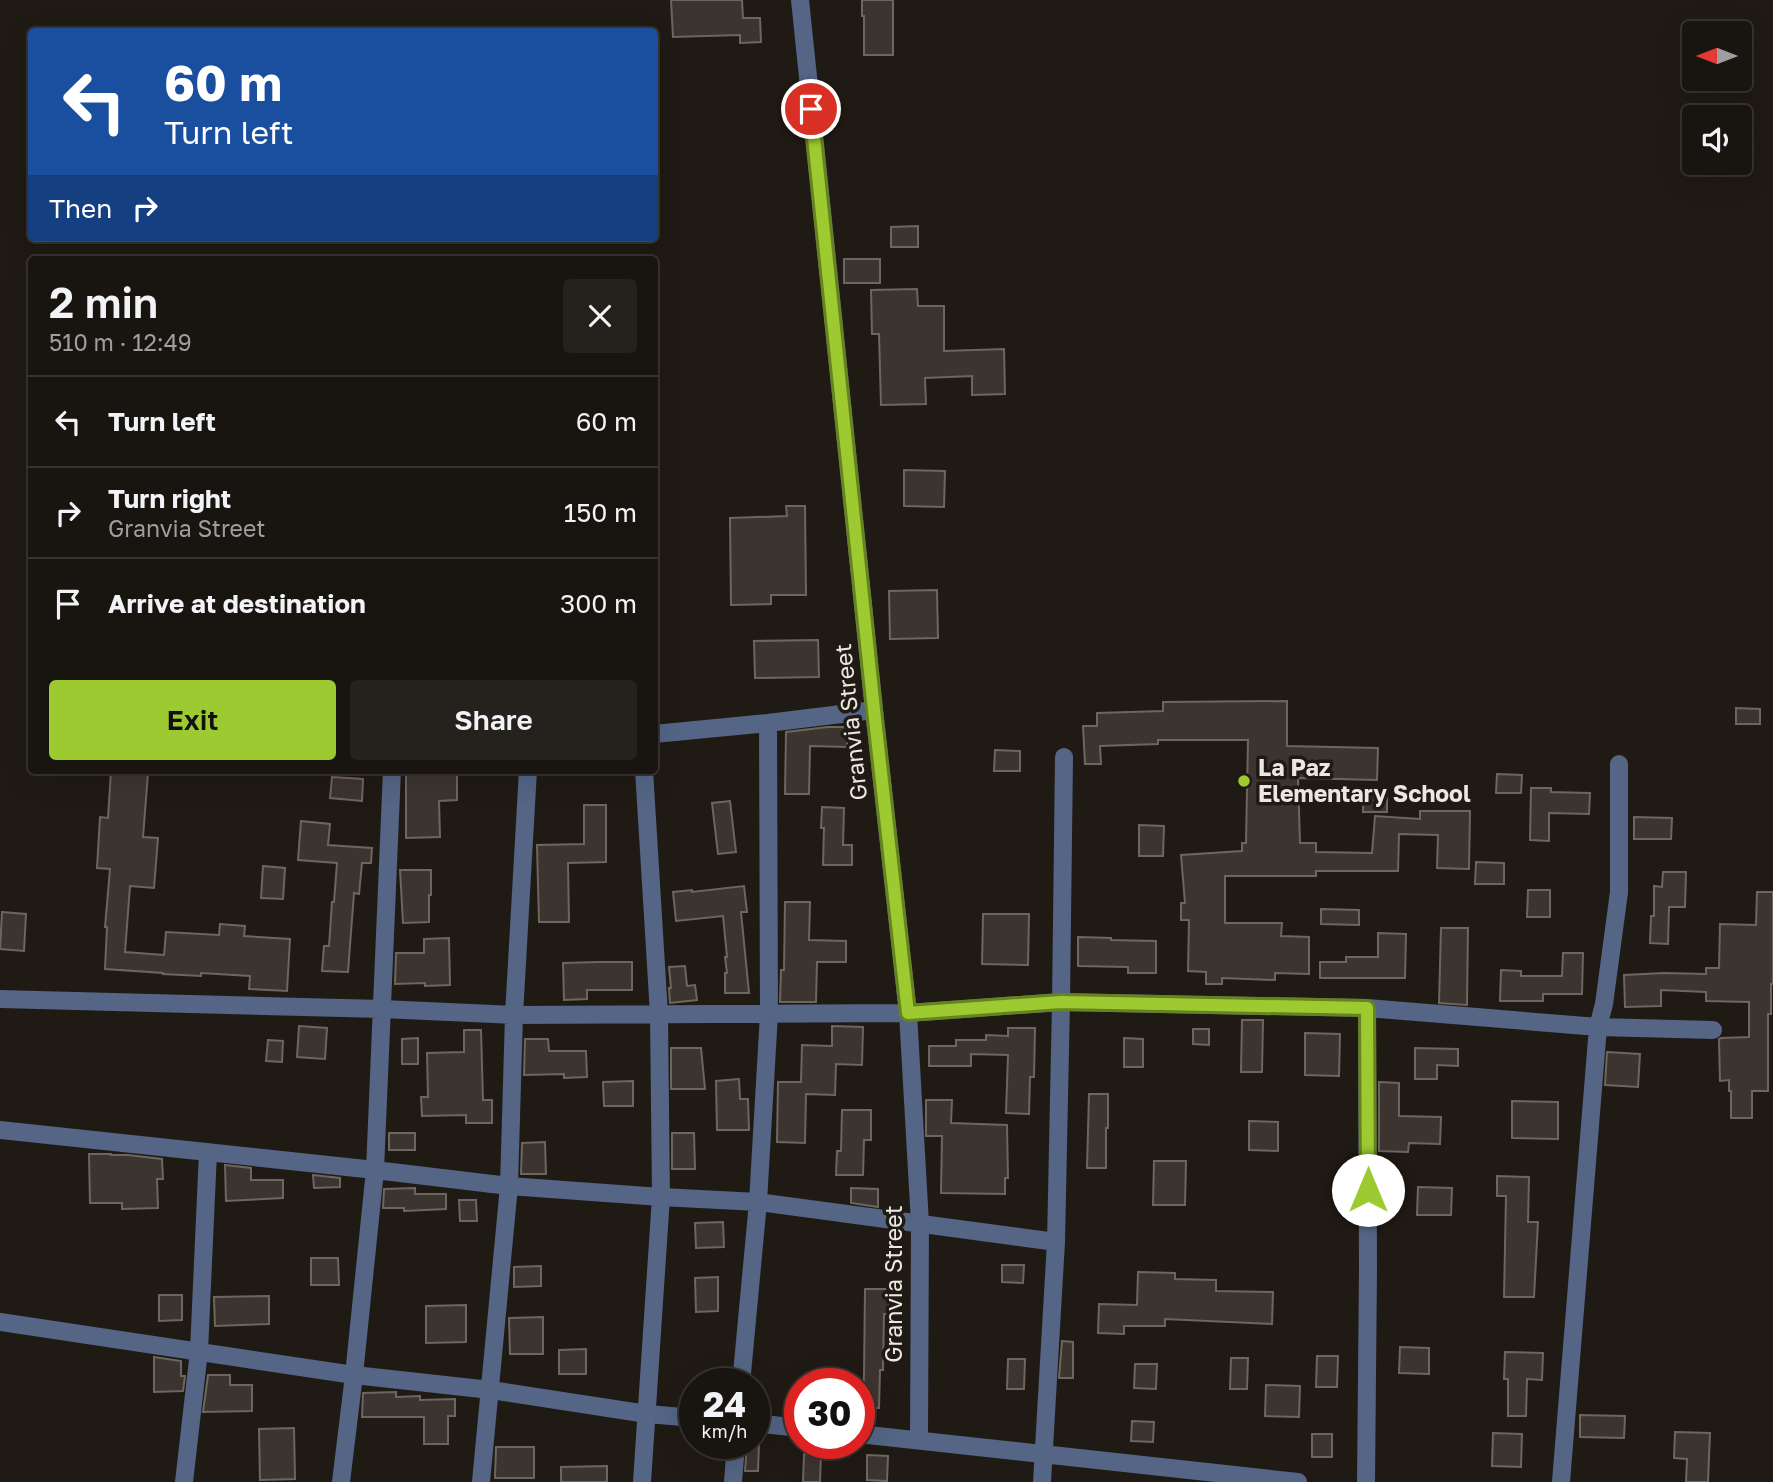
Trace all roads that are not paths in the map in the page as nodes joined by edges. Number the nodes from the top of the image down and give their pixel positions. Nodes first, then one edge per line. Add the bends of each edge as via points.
1 (800, 0) edge
2 (874, 710) junction
3 (768, 723) junction
4 (658, 734) edge
5 (1064, 757) dead end
6 (1619, 764) dead end
7 (392, 774) edge
8 (528, 774) edge
9 (644, 774) edge
10 (0, 999) edge
11 (1061, 1002) junction
12 (1367, 1008) junction
13 (382, 1009) junction
14 (908, 1013) junction
15 (659, 1014) junction
16 (769, 1014) junction
17 (514, 1015) junction
18 (1598, 1027) junction
19 (1713, 1030) dead end
20 (0, 1130) edge
21 (208, 1152) junction
22 (375, 1170) junction
23 (509, 1186) junction
24 (661, 1197) junction
25 (758, 1202) junction
26 (920, 1223) junction
27 (1056, 1242) junction
28 (0, 1322) edge
29 (199, 1351) junction
30 (742, 1368) edge
31 (354, 1374) junction
32 (491, 1390) junction
33 (647, 1414) junction
34 (679, 1417) edge
35 (875, 1436) edge
36 (919, 1440) junction
37 (1042, 1453) junction
38 (735, 1459) edge
39 (184, 1482) edge
40 (341, 1482) edge
41 (481, 1482) edge
42 (642, 1482) edge
43 (733, 1482) edge
44 (1042, 1482) edge
45 (1298, 1482) edge
46 (1366, 1482) edge
47 (1561, 1482) edge

1 - 2 street, Granvia Street
2 - 3 street
2 - 14 street, Granvia Street
3 - 4 street
3 - 16 street
5 - 11 street
6 - 18 street via 1619,892
7 - 13 street
8 - 17 street
9 - 15 street
10 - 13 street
11 - 12 street
11 - 14 street
11 - 27 street
12 - 18 street
12 - 46 street
13 - 17 street
13 - 22 street
14 - 16 street
14 - 26 street, Granvia Street
15 - 16 street
15 - 17 street
15 - 24 street
16 - 25 street
17 - 23 street
18 - 19 street
18 - 47 street
20 - 21 street
21 - 22 street
21 - 29 street
22 - 23 street
22 - 31 street
23 - 24 street
23 - 32 street
24 - 25 street
24 - 33 street
25 - 26 street
25 - 30 street
26 - 27 street
26 - 36 street, Granvia Street
27 - 37 street
28 - 29 street
29 - 31 street
29 - 39 street
31 - 32 street
31 - 40 street
32 - 33 street
32 - 41 street
33 - 34 street
33 - 42 street
35 - 36 street
36 - 37 street
37 - 44 street
37 - 45 street
38 - 43 street

